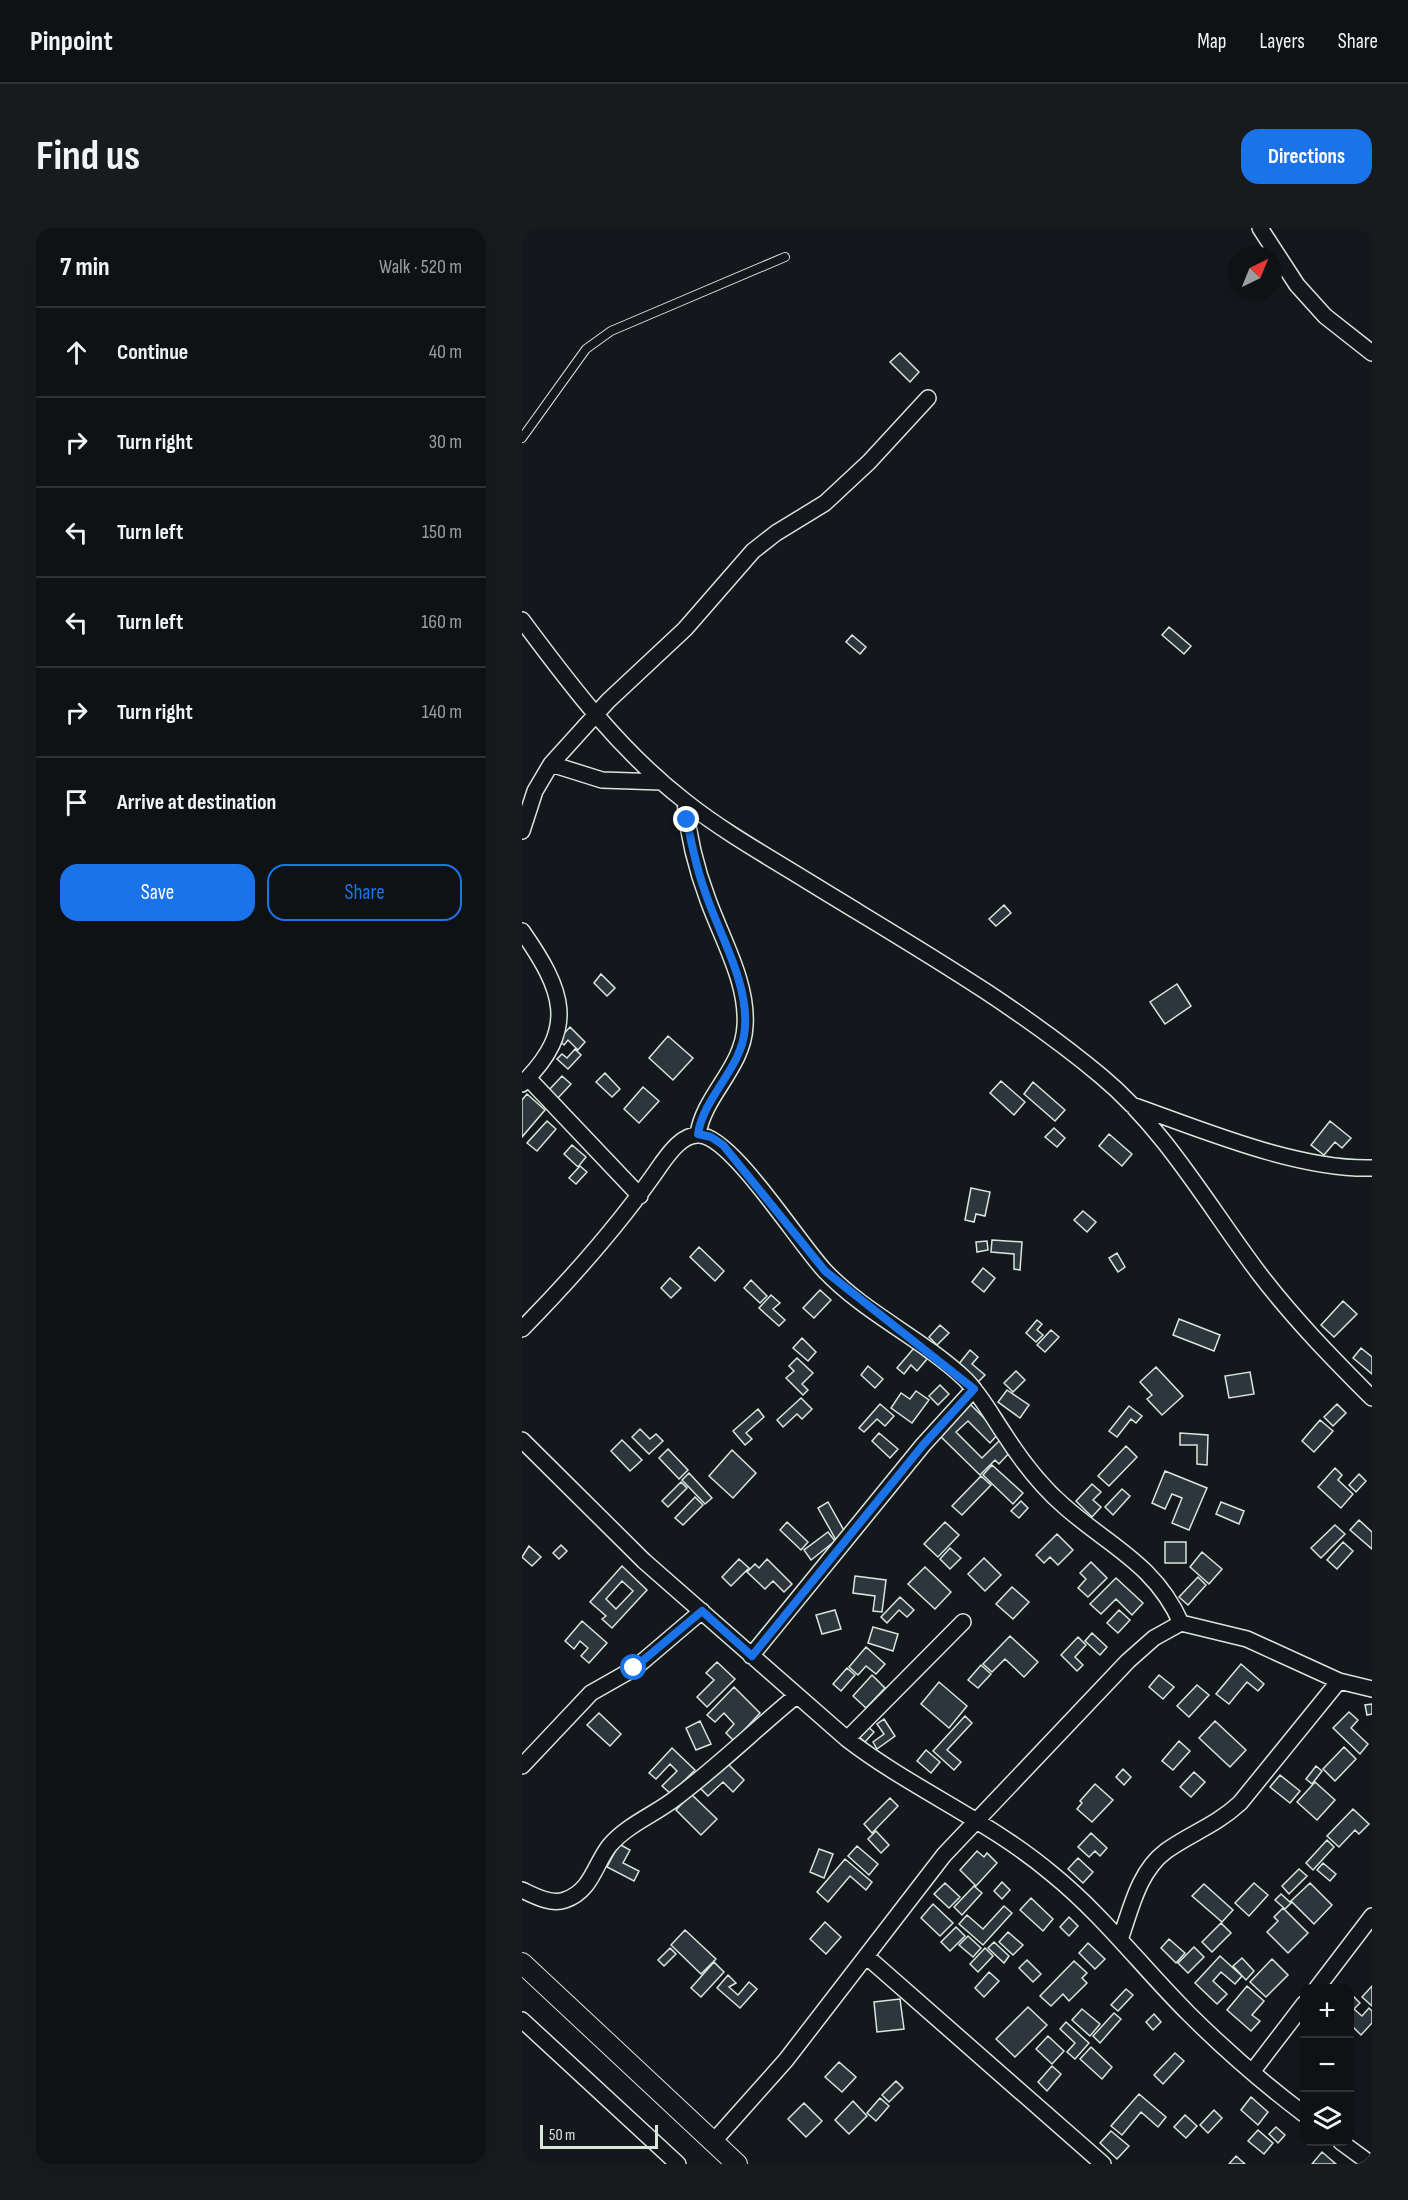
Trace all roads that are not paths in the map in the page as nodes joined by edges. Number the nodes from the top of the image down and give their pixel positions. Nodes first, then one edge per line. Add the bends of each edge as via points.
1 (1260, 228) edge
2 (785, 257) dead end
3 (1372, 353) edge
4 (928, 398) dead end
5 (522, 438) edge
6 (522, 620) edge
7 (596, 715) junction
8 (551, 764) junction
9 (662, 783) junction
10 (685, 802) junction
11 (522, 831) edge
12 (522, 931) edge
13 (525, 1081) edge
14 (1129, 1104) junction
15 (698, 1134) junction
16 (1372, 1168) edge
17 (640, 1196) junction
18 (522, 1329) edge
19 (974, 1389) junction
20 (1372, 1398) edge
21 (522, 1440) edge
22 (702, 1611) junction
23 (963, 1622) dead end
24 (1181, 1623) junction
25 (752, 1656) junction
26 (1339, 1681) junction
27 (1372, 1689) edge
28 (796, 1696) junction
29 (847, 1739) junction
30 (522, 1766) edge
31 (977, 1819) junction
32 (522, 1890) edge
33 (1372, 1916) edge
34 (1121, 1937) junction
35 (866, 1956) junction
36 (522, 1963) edge
37 (1321, 1984) edge
38 (1300, 2010) edge
39 (522, 2020) edge
40 (1252, 2072) junction
41 (1300, 2110) edge
42 (713, 2142) junction
43 (1346, 2146) edge
44 (678, 2164) edge
45 (737, 2164) edge
46 (1102, 2164) edge
47 (1371, 2164) edge

1 - 3 street via 1297,285
2 - 5 lane via 610,331 586,349
4 - 7 street via 825,503 753,551 685,629
6 - 7 street
7 - 8 street
7 - 9 street
8 - 9 street via 602,780
8 - 11 street via 535,791
9 - 10 street
10 - 14 street via 994,997 1074,1054
10 - 15 street via 698,872 733,963 746,1026 735,1063
12 - 13 street via 557,992 561,1011 554,1042
13 - 17 street
14 - 16 street via 1283,1154 1327,1164
14 - 20 street via 1273,1291
15 - 17 street via 681,1141 666,1157
15 - 19 street via 723,1145 832,1277
17 - 18 street
19 - 24 street via 1040,1482 1162,1586
19 - 25 street via 923,1445
21 - 22 street via 644,1561
22 - 25 street
22 - 30 street via 634,1668 591,1693
23 - 29 street
24 - 26 street via 1247,1639
24 - 31 street via 1154,1638 1128,1661
25 - 28 street
26 - 27 street
26 - 34 street via 1240,1803 1224,1818 1166,1851 1151,1866
28 - 29 street
28 - 32 street via 680,1796 622,1833 609,1846 595,1874 580,1892 565,1901 550,1902
29 - 31 street via 880,1765
31 - 34 street via 1052,1873
31 - 35 street
33 - 37 street
34 - 40 street via 1186,2011
35 - 42 street via 786,2060
35 - 46 street
36 - 42 street
38 - 40 street
39 - 44 street
40 - 41 street
42 - 45 street
43 - 47 street

